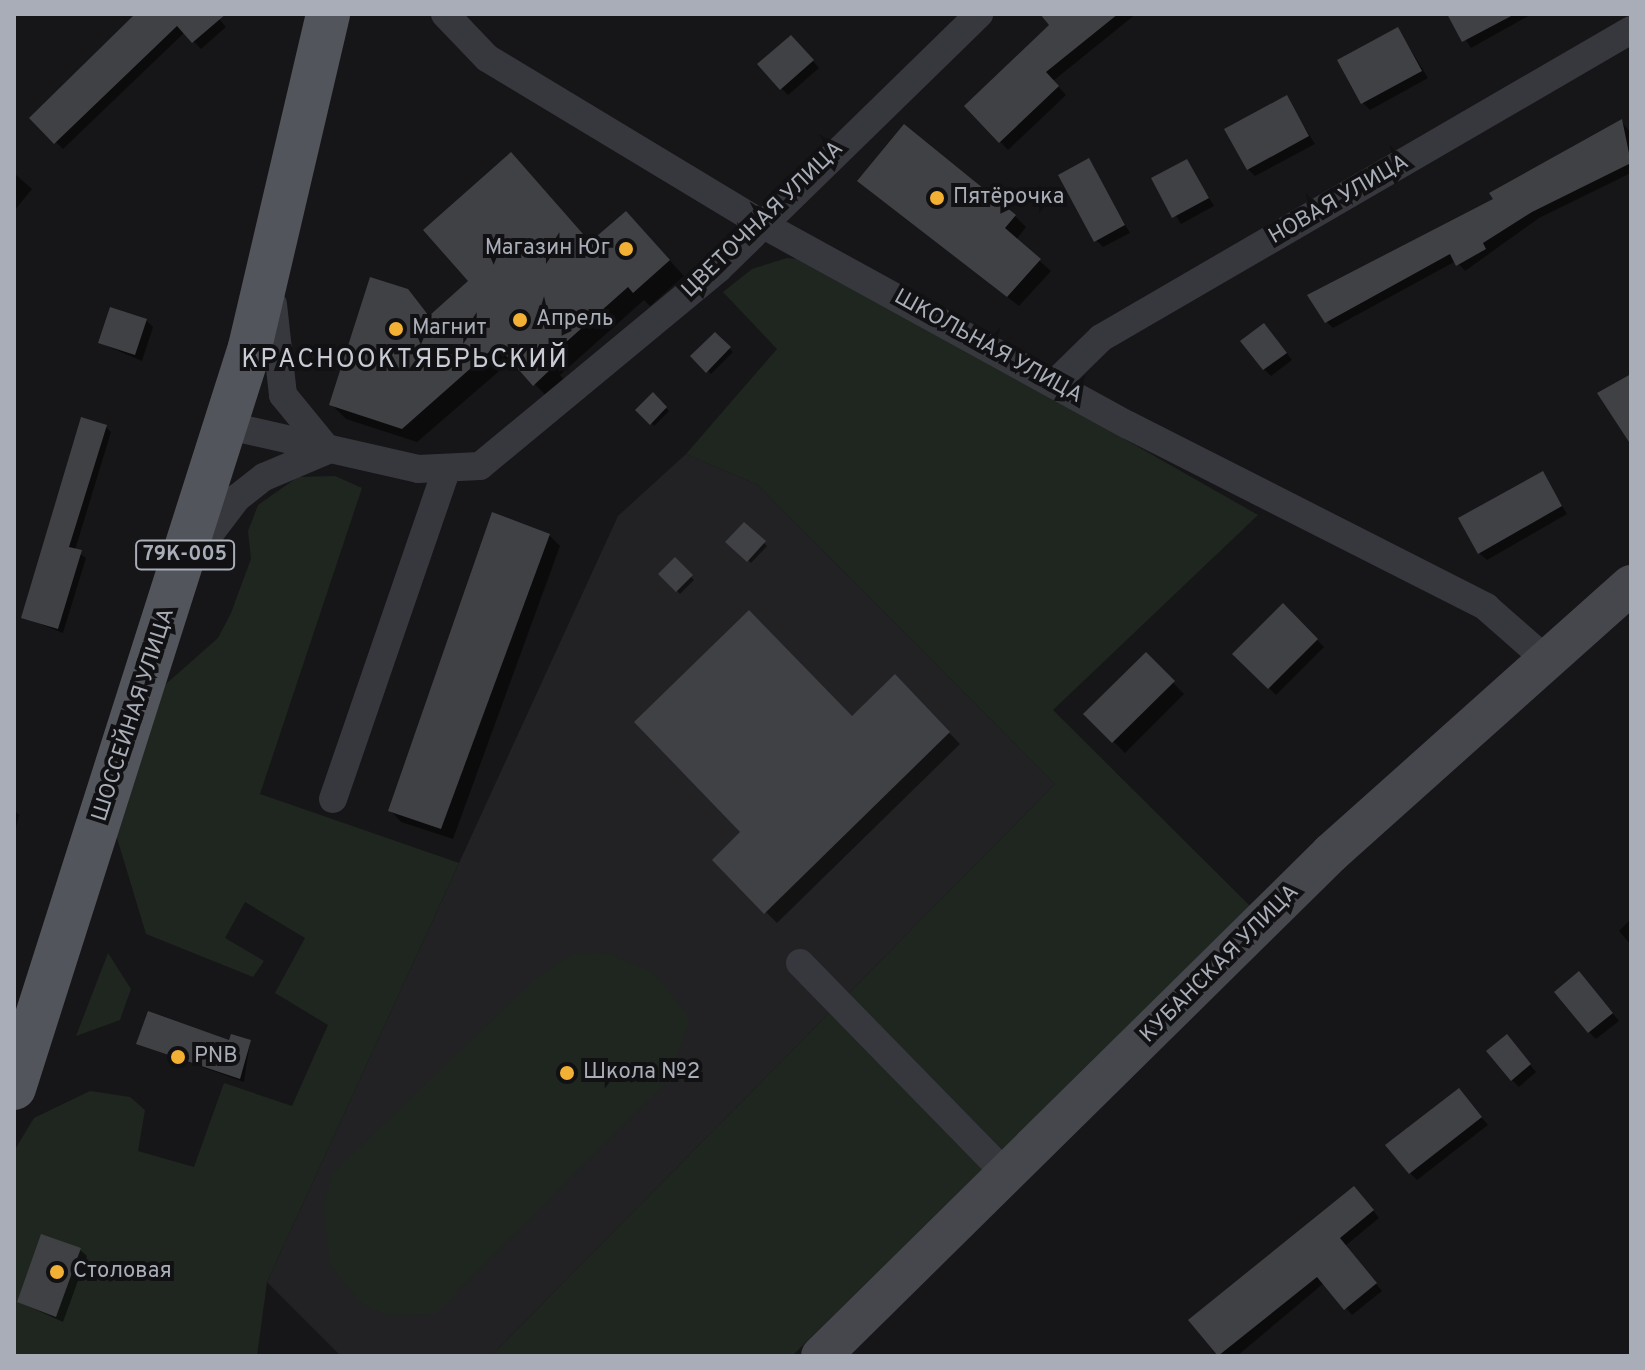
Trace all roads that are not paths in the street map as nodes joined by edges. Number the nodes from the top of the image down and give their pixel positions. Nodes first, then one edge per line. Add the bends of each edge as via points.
1 (303, 14) edge
2 (328, 14) edge
3 (445, 14) edge
4 (979, 14) edge
5 (1631, 30) edge
6 (316, 70) junction
7 (760, 223) junction
8 (276, 252) junction
9 (1056, 382) junction
10 (225, 425) junction
11 (328, 450) junction
12 (447, 468) junction
13 (178, 578) junction
14 (1631, 585) edge
15 (1544, 658) junction
16 (333, 799) dead end
17 (800, 963) dead end
18 (14, 1088) edge
19 (1009, 1177) junction
20 (821, 1356) edge

1 - 6 street
2 - 6 main road, ШОССЕЙНАЯ УЛИЦА / 79К-005
3 - 7 street, ШКОЛЬНАЯ УЛИЦА via 487,58
4 - 7 street, ЦВЕТОЧНАЯ УЛИЦА
5 - 9 street, НОВАЯ УЛИЦА via 1101,338
6 - 8 main road, ШОССЕЙНАЯ УЛИЦА / 79К-005
7 - 9 street, ШКОЛЬНАЯ УЛИЦА
7 - 12 street, ЦВЕТОЧНАЯ УЛИЦА via 718,269 480,466
8 - 10 main road, ШОССЕЙНАЯ УЛИЦА / 79К-005
8 - 11 street via 272,320 283,395
9 - 15 street, ШКОЛЬНАЯ УЛИЦА via 1486,607
10 - 11 street, ЦВЕТОЧНАЯ УЛИЦА
10 - 13 main road, ШОССЕЙНАЯ УЛИЦА / 79К-005
11 - 12 street, ЦВЕТОЧНАЯ УЛИЦА via 418,469
11 - 13 street via 293,461 237,498
12 - 16 street
13 - 18 main road, ШОССЕЙНАЯ УЛИЦА / 79К-005
14 - 15 main road, КУБАНСКАЯ УЛИЦА
15 - 19 main road, КУБАНСКАЯ УЛИЦА via 1331,853
17 - 19 street
19 - 20 main road, КУБАНСКАЯ УЛИЦА

